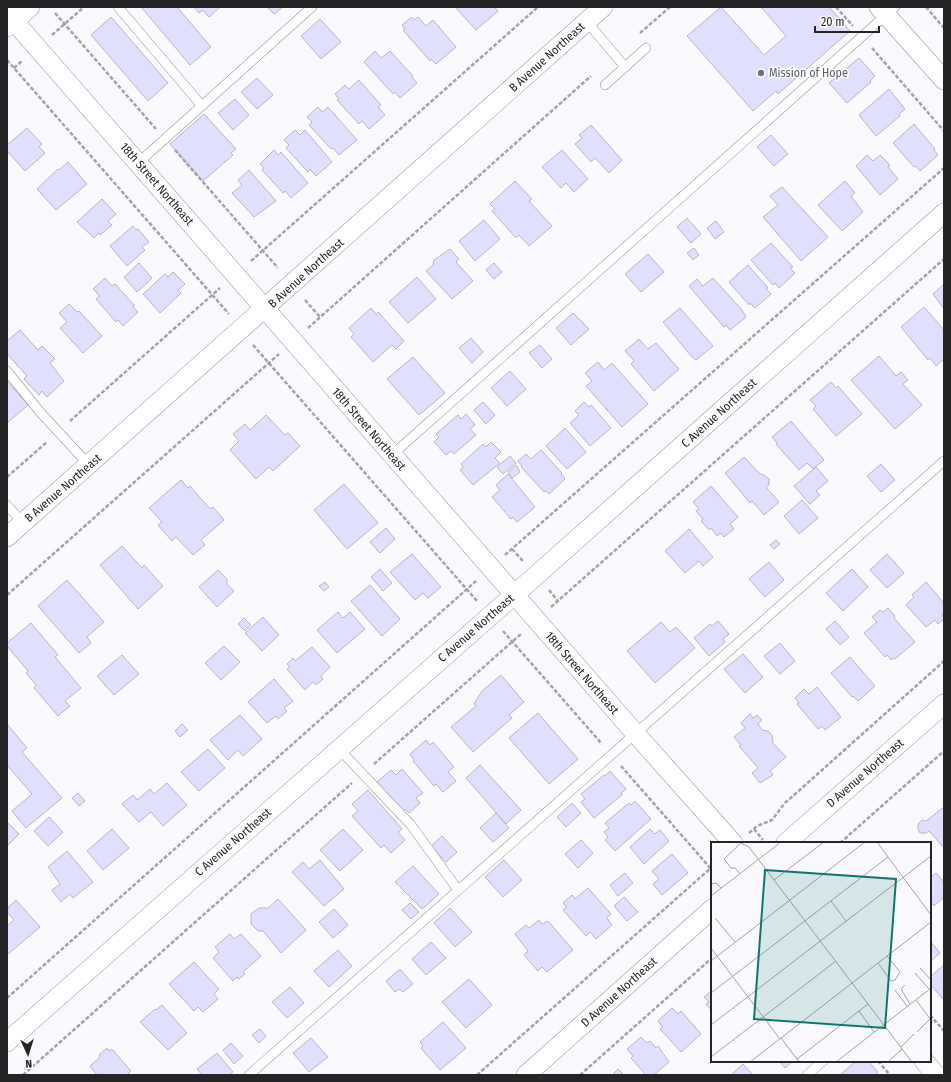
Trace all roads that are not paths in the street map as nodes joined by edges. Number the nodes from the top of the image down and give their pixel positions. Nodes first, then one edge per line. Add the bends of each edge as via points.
1 (30, 7) edge
2 (118, 7) edge
3 (312, 7) edge
4 (603, 7) edge
5 (887, 10) edge
6 (9, 20) edge
7 (587, 22) junction
8 (646, 48) dead end
9 (626, 67) junction
10 (944, 80) edge
11 (605, 85) dead end
12 (202, 106) junction
13 (138, 163) junction
14 (944, 213) edge
15 (265, 309) junction
16 (7, 371) edge
17 (392, 455) junction
18 (944, 461) edge
19 (89, 465) junction
20 (7, 505) edge
21 (23, 523) junction
22 (7, 537) edge
23 (514, 595) junction
24 (944, 704) edge
25 (635, 734) junction
26 (340, 749) junction
27 (740, 839) edge
28 (787, 842) edge
29 (458, 890) junction
30 (711, 910) edge
31 (7, 1042) edge
32 (822, 1062) edge
33 (925, 1062) edge
34 (249, 1075) edge
35 (526, 1075) edge
36 (807, 1075) edge
37 (936, 1075) edge

1 - 6 street
2 - 12 lane
3 - 12 lane
4 - 7 street, B Avenue Northeast
5 - 10 street
5 - 17 lane via 862,37
6 - 13 street, 18th Street Northeast
7 - 9 lane
7 - 15 street, B Avenue Northeast
8 - 9 lane
9 - 11 lane
12 - 13 lane
13 - 15 street, 18th Street Northeast
14 - 23 street, C Avenue Northeast
15 - 17 street, 18th Street Northeast
15 - 19 street, B Avenue Northeast
16 - 19 lane
17 - 23 street, 18th Street Northeast
18 - 25 lane
19 - 21 street, B Avenue Northeast
20 - 21 lane
21 - 22 street, B Avenue Northeast
23 - 25 street, 18th Street Northeast
23 - 26 street, C Avenue Northeast
24 - 28 street, D Avenue Northeast
25 - 27 street, 18th Street Northeast
25 - 29 lane
26 - 29 lane via 411,825
26 - 31 street, C Avenue Northeast
29 - 34 lane
30 - 35 street, D Avenue Northeast
32 - 36 lane
33 - 37 street

